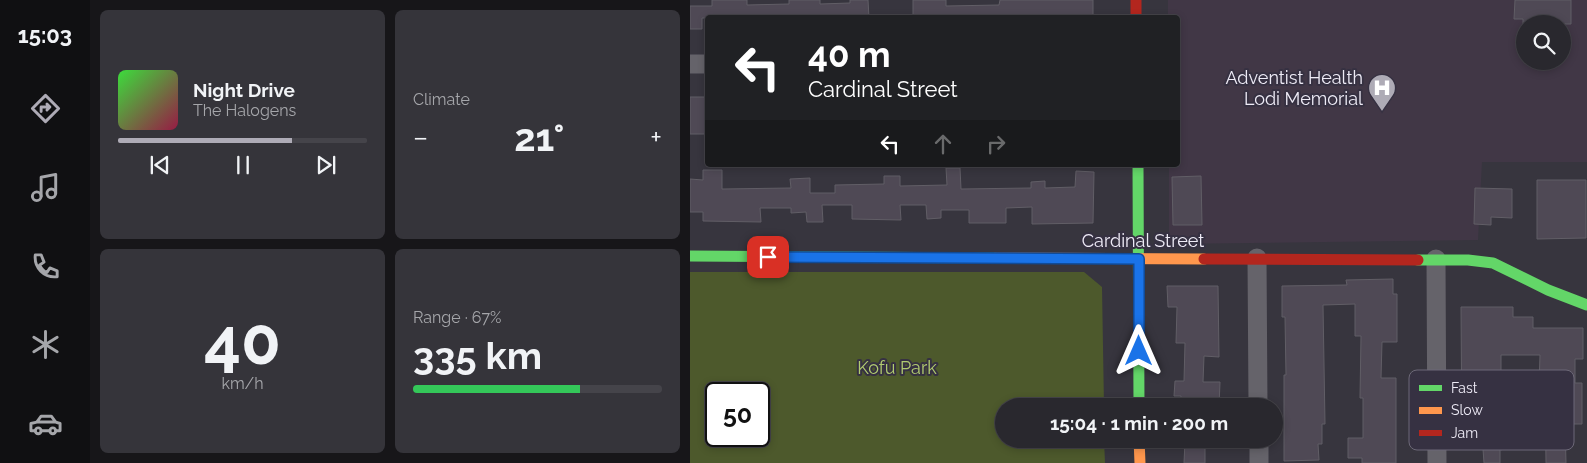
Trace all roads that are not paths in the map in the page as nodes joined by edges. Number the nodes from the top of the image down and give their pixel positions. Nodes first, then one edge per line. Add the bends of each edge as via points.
1 (1136, 0) edge
2 (1136, 15) edge
3 (690, 64) edge
4 (705, 64) edge
5 (1138, 167) edge
6 (690, 256) edge
7 (1257, 258) junction
8 (1139, 259) junction
9 (1436, 259) junction
10 (1587, 305) edge
11 (1437, 370) edge
12 (1139, 398) edge
13 (1258, 398) edge
14 (1140, 448) edge
15 (1259, 448) edge
16 (1437, 450) edge
17 (1140, 463) edge
18 (1259, 463) edge
19 (1437, 463) edge

1 - 2 street
3 - 4 street
5 - 8 street
6 - 8 street, Cardinal Street
7 - 8 street, Cardinal Street
7 - 9 street, Cardinal Street
7 - 13 street
8 - 12 street
9 - 10 street, Cardinal Street via 1493,262 1548,290
9 - 11 street
14 - 17 street
15 - 18 street
16 - 19 street

